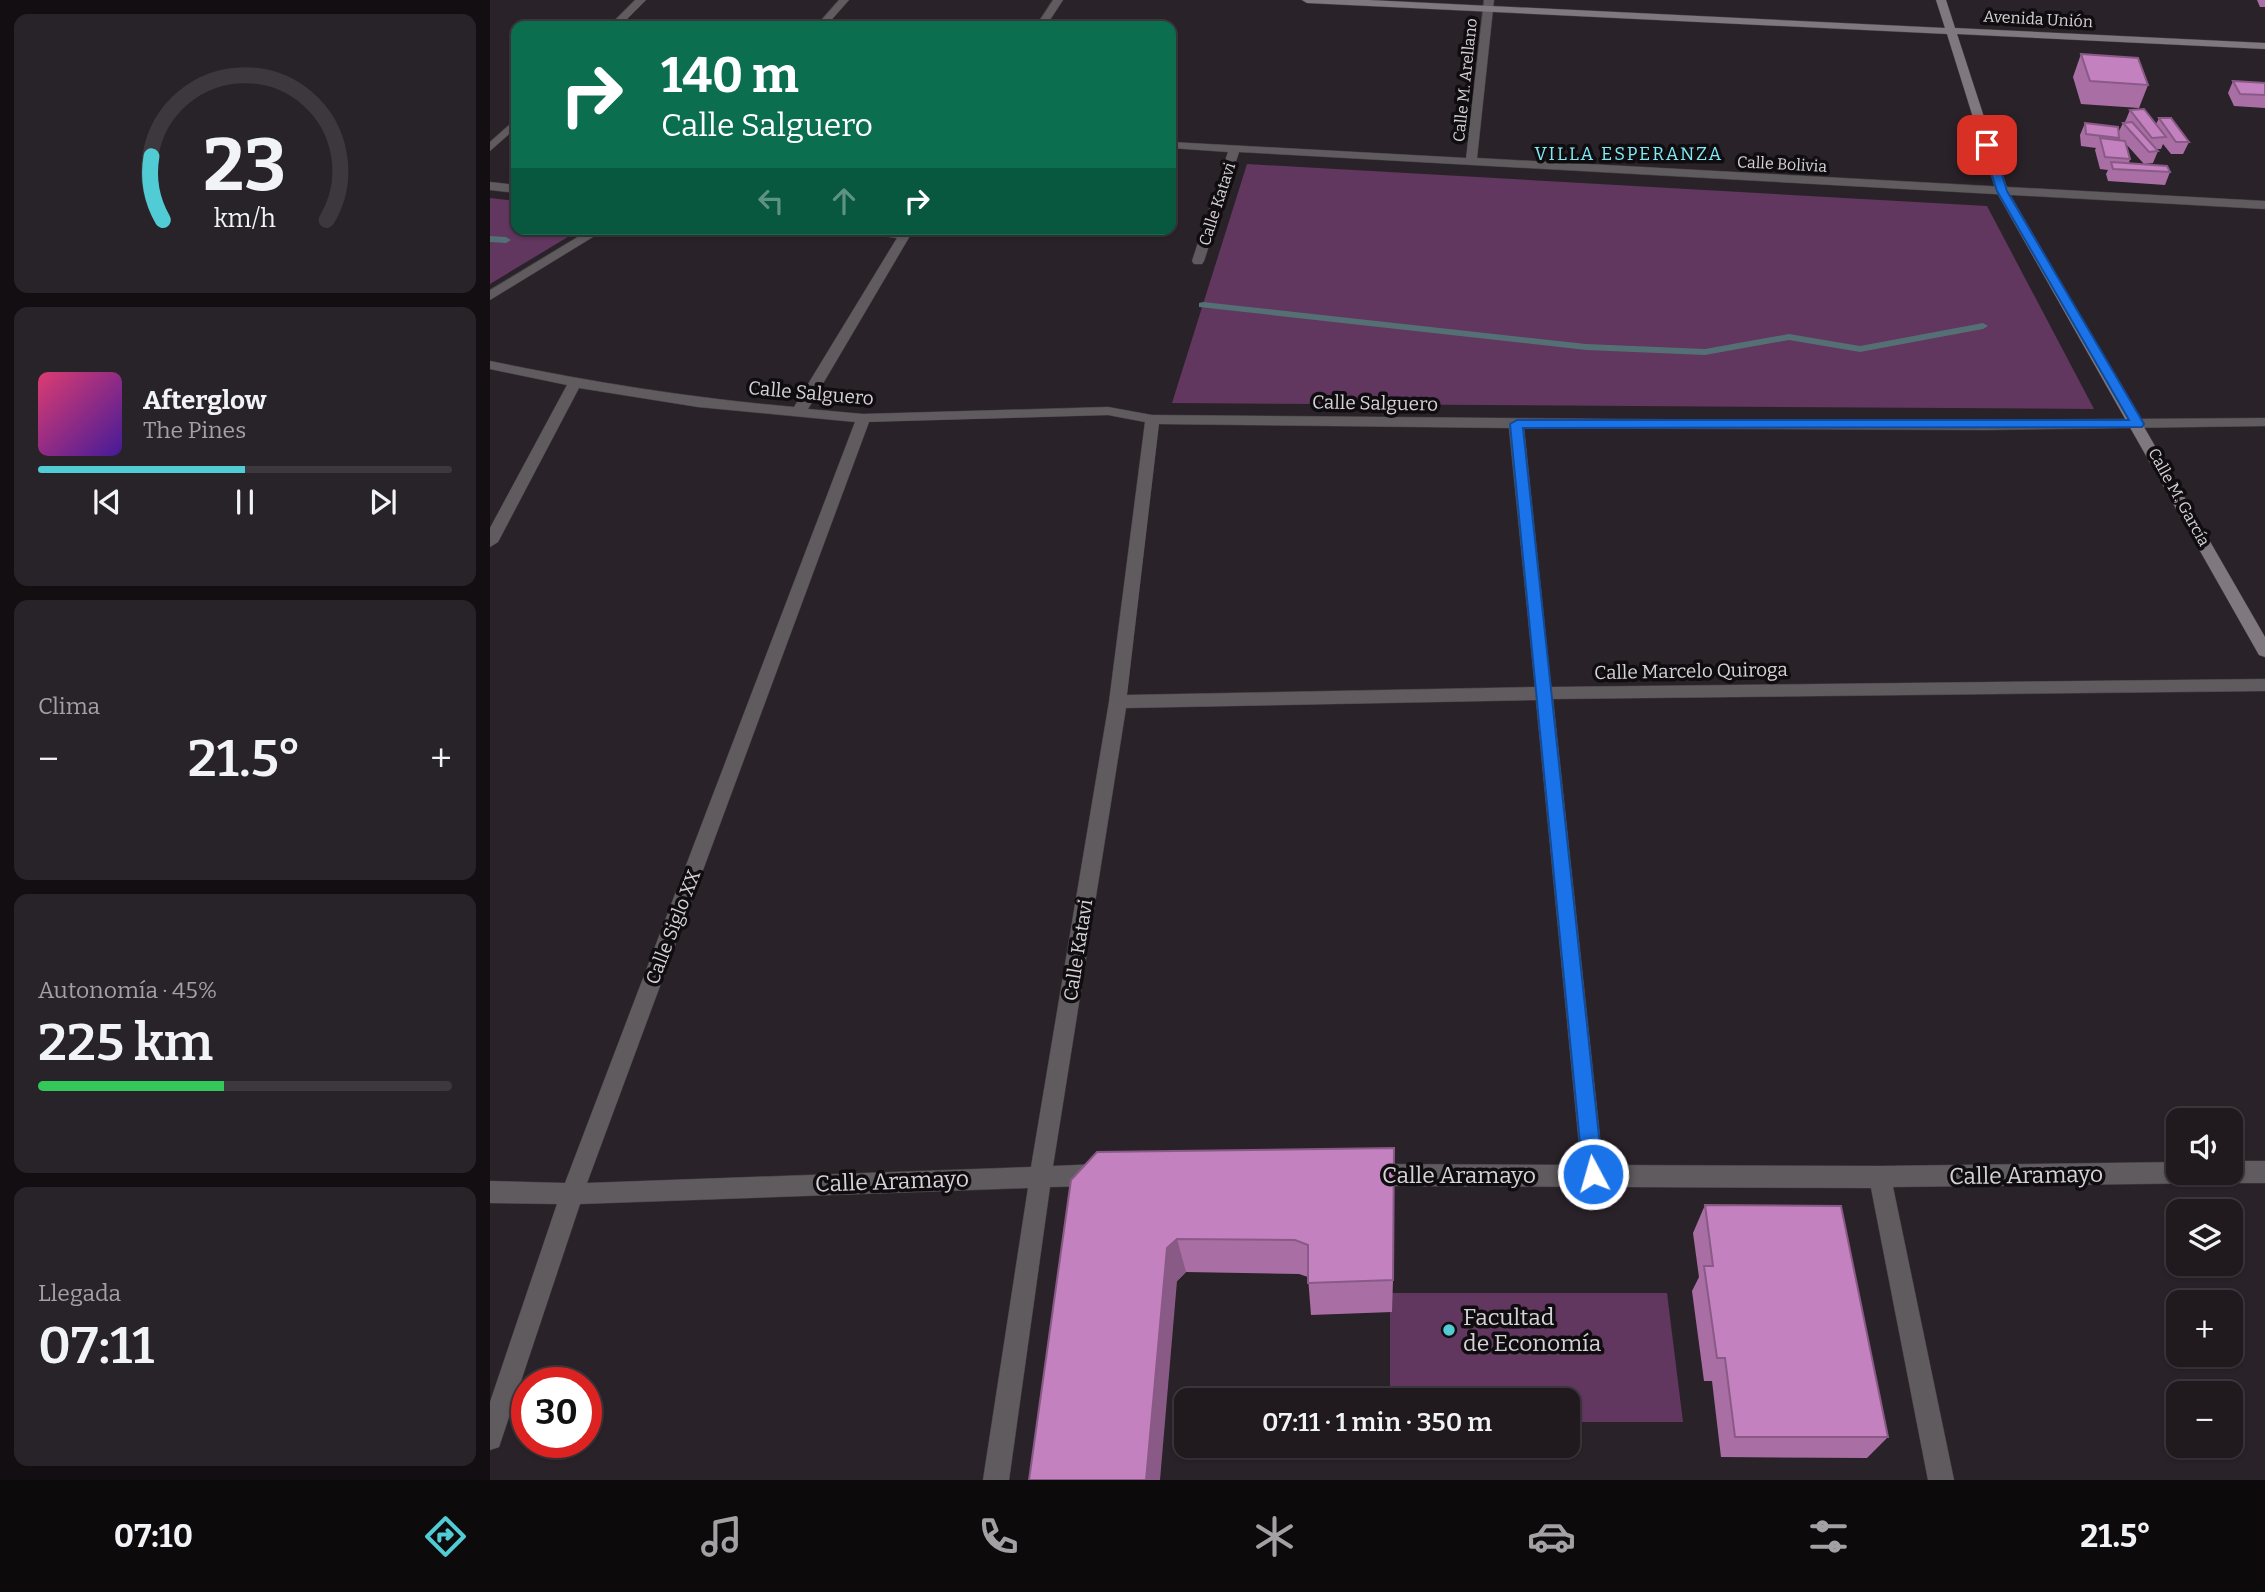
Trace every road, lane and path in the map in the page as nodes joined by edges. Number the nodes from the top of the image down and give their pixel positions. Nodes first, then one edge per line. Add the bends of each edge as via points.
1 (641, 0) edge
2 (844, 0) edge
3 (1058, 0) edge
4 (1307, 0) edge
5 (1941, 0) edge
6 (1489, 5) edge
7 (619, 21) edge
8 (825, 21) edge
9 (1044, 21) edge
10 (1951, 31) junction
11 (2265, 46) edge
12 (511, 127) edge
13 (1176, 145) edge
14 (490, 148) edge
15 (1235, 148) junction
16 (1471, 163) junction
17 (490, 186) edge
18 (511, 188) edge
19 (2002, 191) junction
20 (2265, 205) edge
21 (590, 235) edge
22 (904, 235) edge
23 (1198, 261) dead end
24 (490, 296) edge
25 (490, 365) edge
26 (575, 383) junction
27 (799, 411) junction
28 (863, 418) junction
29 (1152, 419) junction
30 (2265, 422) edge
31 (1517, 424) junction
32 (2138, 424) junction
33 (490, 542) edge
34 (2265, 651) edge
35 (2265, 685) edge
36 (1546, 693) junction
37 (1118, 702) junction
38 (2243, 1172) edge
39 (2265, 1172) edge
40 (2166, 1173) edge
41 (1593, 1174) junction
42 (1041, 1175) junction
43 (1124, 1175) edge
44 (1345, 1175) edge
45 (1880, 1177) junction
46 (490, 1192) edge
47 (572, 1194) junction
48 (490, 1438) edge
49 (996, 1480) edge
50 (1941, 1480) edge

1 - 7 street
2 - 8 street
3 - 9 street
4 - 6 street, Avenida Unión
5 - 10 street, Calle M. García
6 - 10 street, Avenida Unión
6 - 16 street, Calle M. Arellano
10 - 11 street, Avenida Unión
10 - 19 street, Calle M. García
12 - 14 street
13 - 15 street, Calle Bolivia
15 - 16 street, Calle Bolivia
15 - 23 street, Calle Katavi
16 - 19 street, Calle Bolivia
17 - 18 street
19 - 20 street, Calle Bolivia
19 - 32 street, Calle M. García
21 - 24 street
22 - 27 street
25 - 26 street, Calle Salguero
26 - 27 street, Calle Salguero via 698,403
26 - 33 street
27 - 28 street, Calle Salguero
28 - 29 street, Calle Salguero via 1108,411
28 - 47 street, Calle Siglo XX
29 - 31 street, Calle Salguero
29 - 37 street, Calle Katavi
30 - 32 street, Calle Salguero
31 - 32 street, Calle Salguero
31 - 36 street
32 - 34 street, Calle M. García
35 - 36 street, Calle Marcelo Quiroga
36 - 37 street, Calle Marcelo Quiroga
36 - 41 street
37 - 42 street, Calle Katavi
38 - 39 street
40 - 45 street, Calle Aramayo
41 - 44 street, Calle Aramayo
41 - 45 street, Calle Aramayo
42 - 43 street, Calle Aramayo
42 - 47 street, Calle Aramayo
42 - 49 street, Calle Katavi
45 - 50 street
46 - 47 street, Calle Aramayo
47 - 48 street, Calle Siglo XX

